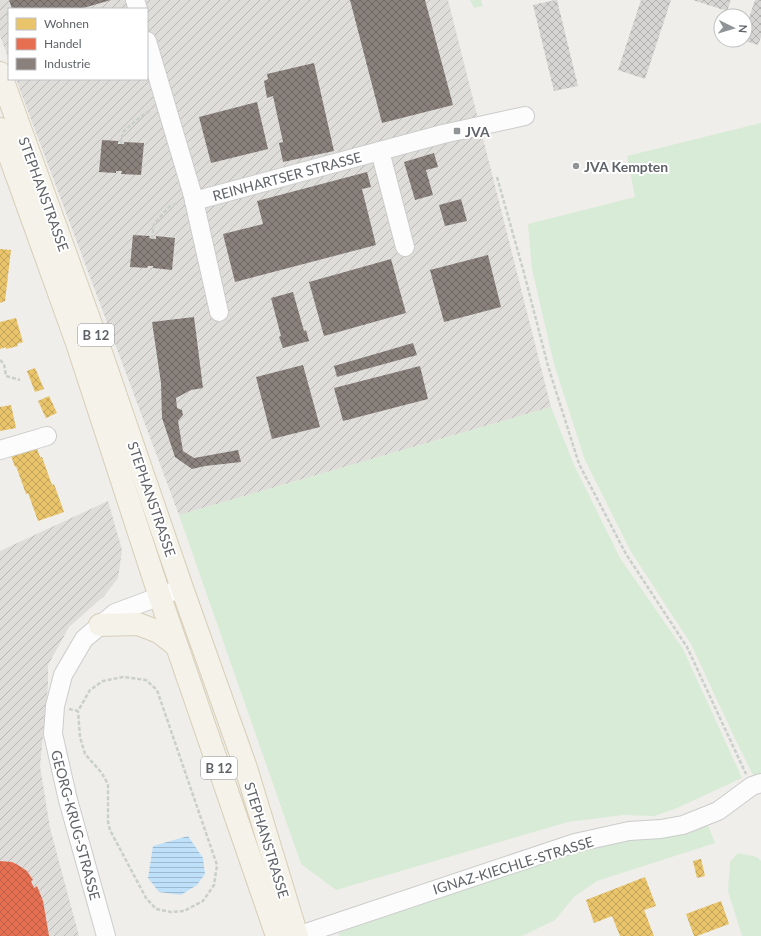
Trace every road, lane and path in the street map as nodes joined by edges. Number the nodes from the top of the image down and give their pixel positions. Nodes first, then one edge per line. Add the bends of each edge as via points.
1 (148, 44) edge
2 (2, 79) edge
3 (165, 101) junction
4 (525, 116) dead end
5 (0, 129) edge
6 (121, 144) dead end
7 (380, 151) junction
8 (497, 177) dead end
9 (194, 198) junction
10 (152, 239) dead end
11 (405, 247) dead end
12 (219, 312) dead end
13 (0, 360) edge
14 (20, 380) dead end
15 (46, 436) dead end
16 (0, 450) edge
17 (182, 588) junction
18 (160, 597) junction
19 (100, 625) junction
20 (177, 646) junction
21 (55, 706) junction
22 (78, 711) junction
23 (757, 785) edge
24 (291, 934) edge
25 (106, 936) edge

1 - 3 street, REINHARTSER STRASSE
2 - 17 main road, STEPHANSTRASSE / B 12 via 96,338
3 - 6 path via 123,132
3 - 9 street, REINHARTSER STRASSE
4 - 7 street, REINHARTSER STRASSE
5 - 18 main road, STEPHANSTRASSE / B 12 via 77,343
7 - 9 street, REINHARTSER STRASSE
7 - 11 street, REINHARTSER STRASSE
8 - 23 path via 548,366 579,464 626,554 687,647
9 - 10 path via 169,207 154,224
9 - 12 street, REINHARTSER STRASSE
13 - 14 path via 4,364 6,376
15 - 16 street
17 - 18 street, GEORG-KRUG-STRASSE
17 - 24 main road, STEPHANSTRASSE / B 12 via 246,768
18 - 19 street, GEORG-KRUG-STRASSE via 115,613
18 - 20 main road, STEPHANSTRASSE / B 12
19 - 20 main road via 138,624 159,632
19 - 21 street, GEORG-KRUG-STRASSE via 84,639 62,674
20 - 24 main road, STEPHANSTRASSE / B 12 via 261,889
21 - 22 path
21 - 25 street, GEORG-KRUG-STRASSE via 53,734 68,800
22 - 22 path via 90,690 103,680 123,677 146,680 157,690 217,865 214,885 203,901 184,910 171,912 156,910 146,898 110,830 108,784 85,754 80,737
23 - 24 street, IGNAZ-KIECHLE-STRASSE via 718,811 683,825 629,831 575,843 352,917

